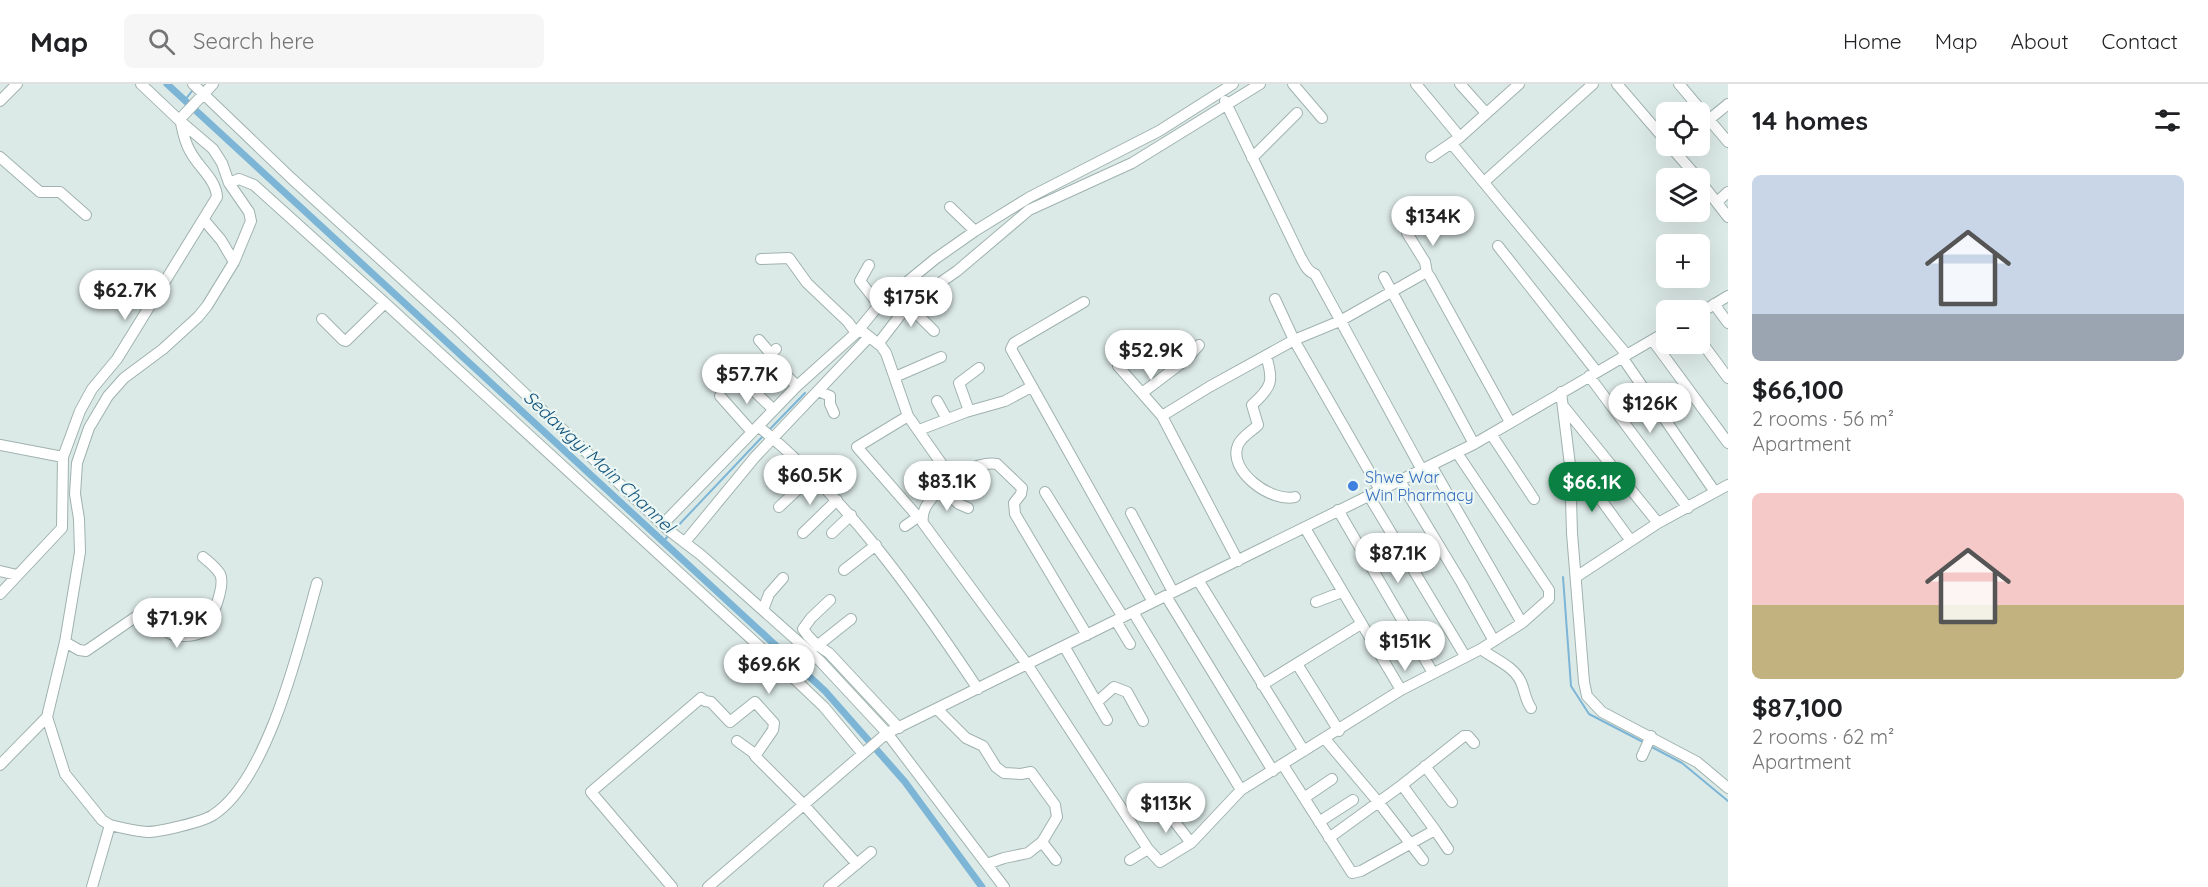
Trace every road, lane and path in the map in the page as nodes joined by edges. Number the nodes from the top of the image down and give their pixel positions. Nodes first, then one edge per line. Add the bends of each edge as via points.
1 (16, 84) edge
2 (141, 84) edge
3 (193, 84) edge
4 (213, 84) edge
5 (1233, 84) edge
6 (1260, 84) edge
7 (1293, 84) edge
8 (1416, 84) edge
9 (1460, 84) edge
10 (1593, 84) edge
11 (1617, 84) edge
12 (1679, 84) edge
13 (1514, 86) edge
14 (1220, 92) junction
15 (203, 96) junction
16 (0, 101) edge
17 (1694, 102) edge
18 (1728, 104) edge
19 (1227, 105) junction
20 (1298, 113) dead end
21 (1486, 113) junction
22 (1322, 118) dead end
23 (182, 119) junction
24 (1710, 119) edge
25 (1710, 121) edge
26 (1656, 128) edge
27 (1455, 139) junction
28 (1728, 142) edge
29 (1680, 156) edge
30 (0, 157) edge
31 (1431, 157) dead end
32 (1252, 158) junction
33 (1102, 160) junction
34 (1689, 168) edge
35 (1106, 174) junction
36 (1484, 182) junction
37 (229, 183) junction
38 (1728, 192) edge
39 (1710, 193) edge
40 (1717, 202) junction
41 (950, 207) dead end
42 (86, 215) dead end
43 (1728, 217) edge
44 (204, 220) junction
45 (975, 231) junction
46 (1407, 232) dead end
47 (1498, 246) dead end
48 (761, 259) dead end
49 (234, 262) junction
50 (869, 265) dead end
51 (1427, 273) junction
52 (1384, 277) dead end
53 (1392, 292) junction
54 (1728, 296) edge
55 (1275, 300) dead end
56 (1084, 302) dead end
57 (386, 303) junction
58 (1714, 304) junction
59 (879, 305) junction
60 (908, 305) junction
61 (1710, 306) edge
62 (322, 319) dead end
63 (1340, 321) junction
64 (1728, 323) edge
65 (934, 331) dead end
66 (866, 336) junction
67 (1656, 339) edge
68 (759, 340) dead end
69 (1294, 340) junction
70 (1653, 341) junction
71 (1199, 345) dead end
72 (1710, 354) edge
73 (1266, 356) junction
74 (1624, 356) junction
75 (941, 357) dead end
76 (1118, 366) dead end
77 (979, 368) dead end
78 (1593, 374) junction
79 (896, 377) junction
80 (1728, 378) edge
81 (797, 386) junction
82 (1031, 387) junction
83 (753, 390) dead end
84 (818, 391) junction
85 (1561, 392) junction
86 (1142, 393) junction
87 (720, 396) dead end
88 (937, 401) dead end
89 (1564, 407) junction
90 (774, 410) junction
91 (969, 411) junction
92 (834, 413) dead end
93 (908, 416) junction
94 (1162, 416) junction
95 (947, 419) junction
96 (1510, 422) junction
97 (919, 430) junction
98 (762, 433) junction
99 (1491, 434) junction
100 (1728, 443) edge
101 (1474, 444) junction
102 (0, 445) edge
103 (1457, 453) junction
104 (63, 456) junction
105 (1570, 465) junction
106 (1426, 467) junction
107 (812, 476) junction
108 (963, 480) dead end
109 (945, 481) junction
110 (1400, 481) junction
111 (1728, 485) edge
112 (1045, 492) dead end
113 (1715, 492) junction
114 (1375, 493) junction
115 (1295, 497) dead end
116 (1534, 499) dead end
117 (837, 500) junction
118 (779, 507) dead end
119 (968, 508) dead end
120 (1688, 508) junction
121 (1338, 510) junction
122 (1131, 513) dead end
123 (851, 515) junction
124 (920, 517) junction
125 (1658, 523) junction
126 (665, 526) junction
127 (904, 526) dead end
128 (1305, 528) junction
129 (803, 533) dead end
130 (832, 533) dead end
131 (680, 539) junction
132 (1631, 541) junction
133 (876, 544) junction
134 (203, 557) dead end
135 (1238, 561) junction
136 (844, 570) dead end
137 (0, 571) edge
138 (17, 575) junction
139 (1576, 577) junction
140 (783, 578) dead end
141 (1198, 580) junction
142 (317, 583) dead end
143 (1342, 592) junction
144 (0, 594) edge
145 (1170, 594) junction
146 (830, 600) dead end
147 (1153, 602) junction
148 (1316, 602) dead end
149 (763, 610) junction
150 (1124, 617) junction
151 (851, 619) dead end
152 (1522, 623) junction
153 (1362, 624) junction
154 (1087, 635) junction
155 (1494, 641) junction
156 (65, 642) junction
157 (1131, 644) dead end
158 (817, 646) junction
159 (1064, 646) junction
160 (1481, 649) junction
161 (829, 653) junction
162 (1465, 656) junction
163 (820, 662) junction
164 (1027, 664) junction
165 (1297, 664) junction
166 (1433, 673) junction
167 (1262, 685) junction
168 (978, 689) junction
169 (1401, 690) junction
170 (1097, 702) junction
171 (1531, 708) dead end
172 (937, 710) junction
173 (47, 717) junction
174 (1107, 720) dead end
175 (1143, 721) dead end
176 (899, 728) junction
177 (1339, 730) junction
178 (885, 735) junction
179 (1325, 739) junction
180 (736, 741) dead end
181 (1474, 743) dead end
182 (1304, 751) junction
183 (864, 753) junction
184 (755, 754) junction
185 (0, 765) edge
186 (1283, 765) junction
187 (1425, 766) junction
188 (1273, 771) junction
189 (1332, 778) dead end
190 (1402, 785) junction
191 (1728, 788) edge
192 (1241, 790) junction
193 (1304, 798) junction
194 (1353, 800) dead end
195 (1452, 802) dead end
196 (1379, 803) junction
197 (804, 805) junction
198 (1165, 809) dead end
199 (1319, 822) junction
200 (110, 825) junction
201 (1435, 830) junction
202 (1329, 837) junction
203 (1042, 842) junction
204 (1191, 843) junction
205 (1410, 844) junction
206 (1148, 849) junction
207 (1448, 849) dead end
208 (871, 852) dead end
209 (1056, 860) dead end
210 (1130, 860) dead end
211 (1423, 860) dead end
212 (856, 864) junction
213 (987, 864) junction
214 (92, 887) edge
215 (672, 887) edge
216 (708, 887) edge
217 (829, 887) edge
218 (1004, 887) edge

1 - 16 street
2 - 23 street
3 - 15 street
4 - 15 street
5 - 14 street
6 - 19 street
7 - 22 street
8 - 27 street
9 - 21 street
10 - 36 street
11 - 26 street
12 - 17 street
13 - 21 street
14 - 19 street
14 - 33 street via 1159,131
15 - 23 street
15 - 126 street
18 - 24 street
19 - 32 street
19 - 35 street via 1132,163
20 - 32 street
21 - 27 street
23 - 37 street via 213,148
23 - 44 street via 189,151 217,189 217,197
25 - 28 street
27 - 31 street
27 - 36 street
29 - 34 street
30 - 42 street via 40,192 60,192
32 - 63 street via 1306,267 1315,274
33 - 35 street
33 - 45 street
35 - 60 street via 1029,210 957,271
36 - 74 street
37 - 49 street via 251,221
37 - 57 street via 239,179 254,184
38 - 40 street
39 - 40 street
40 - 43 street
41 - 45 street
44 - 49 street via 222,240
44 - 104 street via 117,359 92,389
45 - 59 street
46 - 51 street via 1425,262
47 - 78 street
48 - 66 street via 791,259 807,283
49 - 156 street via 203,311 163,349 124,378 89,428 77,462 75,494 80,552
50 - 59 street via 860,280
51 - 53 street
51 - 96 street
52 - 53 street
53 - 63 street
53 - 101 street
54 - 58 street
55 - 69 street
56 - 82 street via 1012,345
57 - 62 street via 346,340
57 - 183 street via 768,654 824,707
58 - 61 street
58 - 64 street
59 - 66 street
60 - 65 street
60 - 66 street
63 - 69 street
63 - 106 street
66 - 79 street via 886,353
66 - 81 street
66 - 84 street
67 - 70 street
68 - 81 street via 773,352 770,358
69 - 73 street
69 - 114 street
70 - 74 street
70 - 100 street
71 - 86 street
72 - 80 street
73 - 94 street
73 - 115 street via 1272,375 1252,405 1258,424 1238,444 1236,455 1241,470 1256,485 1281,498
74 - 78 street
74 - 113 street
75 - 79 street
76 - 86 street
77 - 91 street via 959,382
78 - 85 street
78 - 120 street
79 - 93 street
81 - 90 street
82 - 91 street
82 - 147 street
83 - 90 street
84 - 92 street via 830,396
84 - 98 street
85 - 89 street
85 - 96 street
86 - 94 street
87 - 98 street
88 - 95 street
89 - 105 street
89 - 125 street
90 - 98 street
91 - 95 street
93 - 97 street
93 - 124 street via 857,447
94 - 135 street
95 - 97 street
96 - 99 street
97 - 109 street via 944,465
98 - 107 street
98 - 126 street
98 - 131 street via 755,457
99 - 101 street
99 - 116 street
101 - 103 street
102 - 104 street
103 - 106 street
103 - 152 street via 1549,591 1549,599
104 - 138 street via 62,528
105 - 132 street
105 - 139 street
106 - 110 street
106 - 152 street
107 - 117 street
107 - 118 street
108 - 109 street
109 - 119 street via 959,504
109 - 124 street
109 - 154 street via 992,463 1022,488 1014,503 1015,514
110 - 114 street
110 - 155 street
111 - 113 street
112 - 150 street
113 - 120 street
114 - 121 street
114 - 162 street
117 - 123 street
117 - 129 street
120 - 125 street
121 - 128 street
121 - 166 street
122 - 145 street
123 - 130 street
123 - 133 street
124 - 127 street
124 - 164 street
125 - 132 street
126 - 131 street
128 - 135 street
128 - 143 street
131 - 149 street
132 - 139 street
133 - 136 street
133 - 168 street
134 - 156 street via 221,577 217,604 203,632 172,634 163,626 158,606 153,605 86,651
135 - 141 street
137 - 138 street
138 - 144 street
139 - 191 street via 1587,696 1647,745 1697,762
140 - 149 street via 769,594
141 - 145 street
141 - 167 street
142 - 200 street via 281,705 254,763 229,802 201,821 153,832
143 - 148 street
143 - 153 street
145 - 147 street
145 - 188 street
146 - 158 street via 803,629
147 - 150 street
149 - 163 street
150 - 154 street
150 - 157 street
150 - 192 street
151 - 158 street
152 - 155 street
153 - 165 street
153 - 169 street
154 - 159 street
155 - 160 street
156 - 173 street
158 - 161 street
159 - 164 street
159 - 170 street
160 - 162 street
160 - 171 street via 1516,674
161 - 163 street
161 - 176 street
162 - 166 street
163 - 178 street
164 - 168 street
164 - 206 street
165 - 167 street
165 - 177 street
166 - 169 street
167 - 182 street
168 - 172 street
169 - 177 street
170 - 174 street
170 - 175 street via 1114,687 1127,692
172 - 176 street
172 - 203 street via 966,738 983,746 1004,773 1031,772 1058,812
173 - 185 street
173 - 200 street via 64,774
176 - 178 street
177 - 179 street
178 - 183 street
178 - 213 street
179 - 182 street
179 - 196 street
180 - 184 street
181 - 187 street via 1464,736
182 - 186 street
183 - 197 street
184 - 197 street
184 - 215 street via 774,726 756,702 730,722 711,702 701,698 593,789 592,795
186 - 188 street
186 - 193 street
187 - 190 street
187 - 195 street
188 - 192 street
189 - 193 street
190 - 196 street
190 - 201 street
192 - 204 street
193 - 199 street
194 - 199 street
196 - 202 street
196 - 205 street
197 - 212 street
197 - 216 street
198 - 204 street
199 - 202 street
200 - 214 street
201 - 205 street
201 - 207 street
202 - 205 street via 1352,873
203 - 209 street
203 - 213 street via 1028,853
204 - 206 street via 1160,862
205 - 211 street
206 - 210 street
208 - 212 street
212 - 217 street
213 - 218 street

